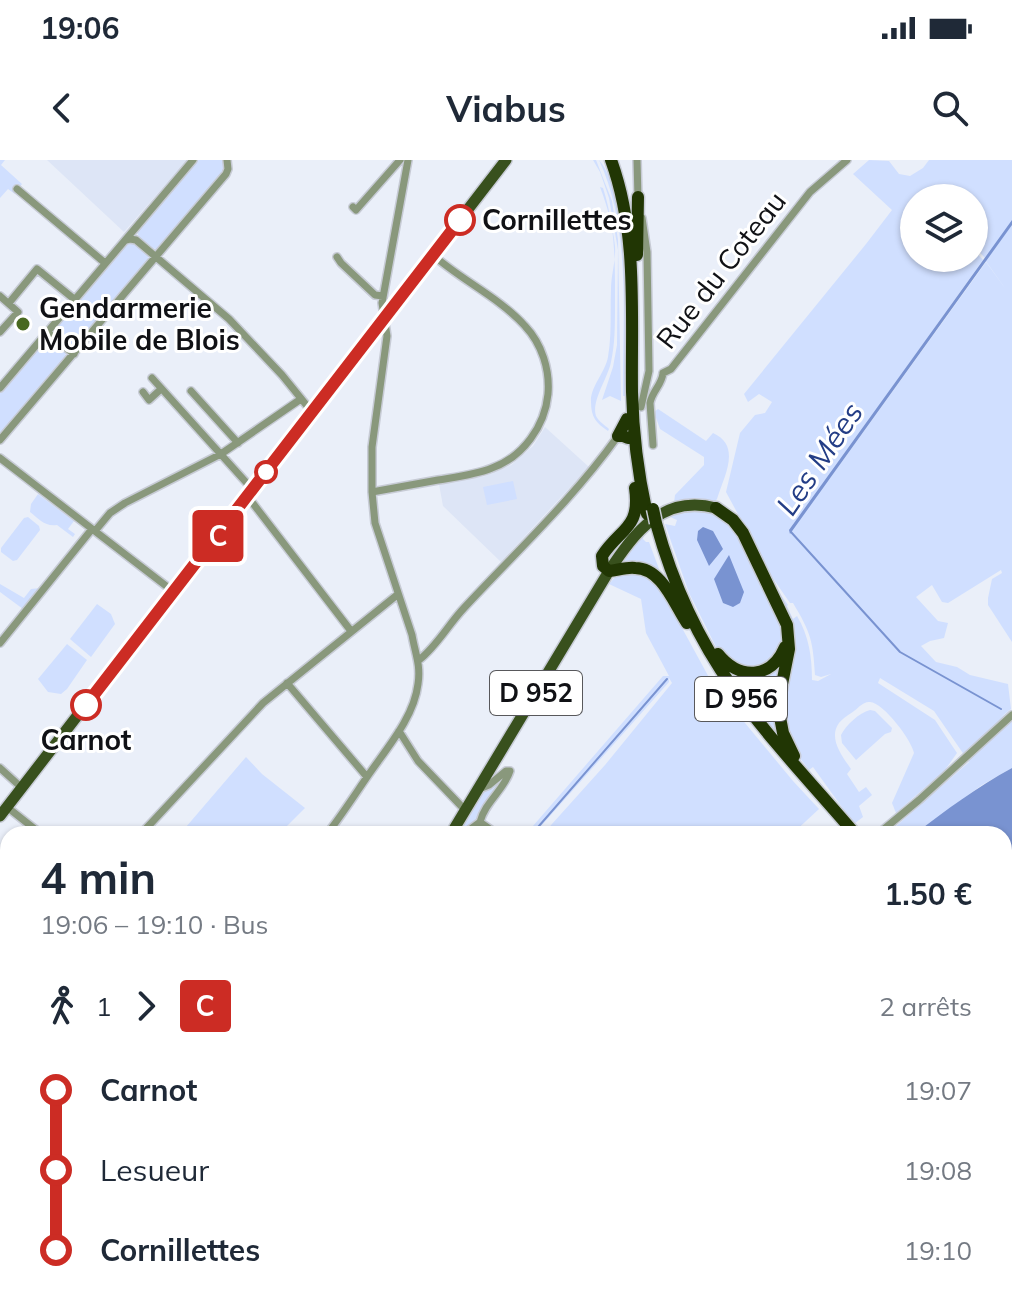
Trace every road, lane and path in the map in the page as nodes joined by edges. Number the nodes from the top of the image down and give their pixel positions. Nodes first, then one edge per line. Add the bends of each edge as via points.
1 (193, 160) edge
2 (227, 160) edge
3 (400, 160) edge
4 (408, 160) edge
5 (506, 160) edge
6 (603, 160) edge
7 (611, 160) edge
8 (618, 160) edge
9 (637, 160) edge
10 (847, 160) edge
11 (617, 178) junction
12 (17, 189) dead end
13 (638, 197) junction
14 (353, 207) dead end
15 (134, 230) junction
16 (136, 240) junction
17 (124, 242) junction
18 (637, 250) junction
19 (433, 255) junction
20 (155, 256) junction
21 (337, 257) dead end
22 (105, 263) junction
23 (0, 296) edge
24 (383, 296) junction
25 (74, 299) junction
26 (9, 303) junction
27 (388, 314) junction
28 (0, 332) edge
29 (47, 332) junction
30 (74, 354) junction
31 (649, 371) junction
32 (663, 373) junction
33 (152, 378) dead end
34 (0, 388) edge
35 (161, 389) junction
36 (191, 391) dead end
37 (143, 392) dead end
38 (323, 398) junction
39 (300, 400) junction
40 (637, 411) junction
41 (312, 412) junction
42 (623, 437) junction
43 (0, 440) edge
44 (238, 443) junction
45 (653, 445) dead end
46 (221, 454) junction
47 (0, 458) edge
48 (372, 492) junction
49 (250, 493) junction
50 (716, 508) joint
51 (94, 530) junction
52 (609, 571) junction
53 (174, 592) junction
54 (397, 595) junction
55 (689, 620) junction
56 (351, 631) junction
57 (789, 636) junction
58 (0, 643) edge
59 (419, 660) junction
60 (287, 683) junction
61 (1011, 715) edge
62 (399, 731) junction
63 (0, 768) edge
64 (803, 773) junction
65 (367, 777) junction
66 (22, 788) junction
67 (477, 790) junction
68 (465, 810) junction
69 (3, 812) edge
70 (480, 822) junction
71 (27, 826) edge
72 (148, 826) edge
73 (333, 826) edge
74 (456, 826) edge
75 (475, 826) edge
76 (486, 826) edge
77 (839, 826) edge
78 (848, 826) edge
79 (888, 826) edge

1 - 15 street
2 - 20 street via 226,174
3 - 14 street via 356,210
4 - 24 street
5 - 19 main road
6 - 11 highway, D 956
7 - 11 highway, D 956
8 - 18 highway, D 956
9 - 13 street
10 - 32 street, Rue du Coteau via 810,192
11 - 40 highway, D 956 via 629,235
12 - 22 street
13 - 18 highway
13 - 31 street via 647,252
15 - 16 street
15 - 17 street
16 - 17 street
16 - 20 street
17 - 22 street
18 - 40 highway, D 956
19 - 27 main road
19 - 48 street via 513,315 536,341 549,377 544,417 515,456 493,468
20 - 30 street
20 - 39 street via 229,319
21 - 24 street via 375,295
22 - 25 street
23 - 26 street
24 - 27 street
25 - 26 street via 37,269
25 - 29 street
26 - 28 street via 18,312
27 - 38 main road
27 - 48 street via 372,447
29 - 30 street
29 - 34 street
30 - 43 street
31 - 32 street
31 - 40 street
32 - 40 street
33 - 35 street
35 - 37 street via 149,400
35 - 46 street
36 - 44 street
38 - 39 street
38 - 41 main road
39 - 41 street
39 - 44 street
40 - 42 highway, D 956
40 - 45 street
40 - 55 highway, D 956 via 652,518
41 - 49 main road
42 - 52 highway, D 956 via 635,514 602,556
42 - 59 street
44 - 46 street
46 - 49 street
46 - 51 street via 125,503
47 - 51 street
48 - 54 street via 375,523
49 - 53 main road
49 - 56 street
50 - 52 main road, D 956 via 685,505 662,513 632,539
50 - 57 highway, D 956 via 743,533
51 - 53 street
51 - 58 street
52 - 55 highway, D 956 via 651,572
52 - 67 main road, D 952
53 - 66 main road
54 - 56 street
54 - 59 street
55 - 57 highway, D 956 via 722,660 742,672 771,666
55 - 64 highway, D 956 via 732,687
55 - 77 highway, D 956 via 732,698
56 - 60 street
57 - 64 highway, D 956 via 780,720
59 - 62 street via 418,687
60 - 65 street
60 - 72 street
61 - 79 street
62 - 65 street
62 - 68 street via 418,761
63 - 66 street
64 - 78 highway, D 956
65 - 73 street
66 - 69 main road
67 - 68 main road, D 952
67 - 70 street via 510,771
68 - 74 main road, D 952
69 - 71 street
70 - 75 street
70 - 76 street

